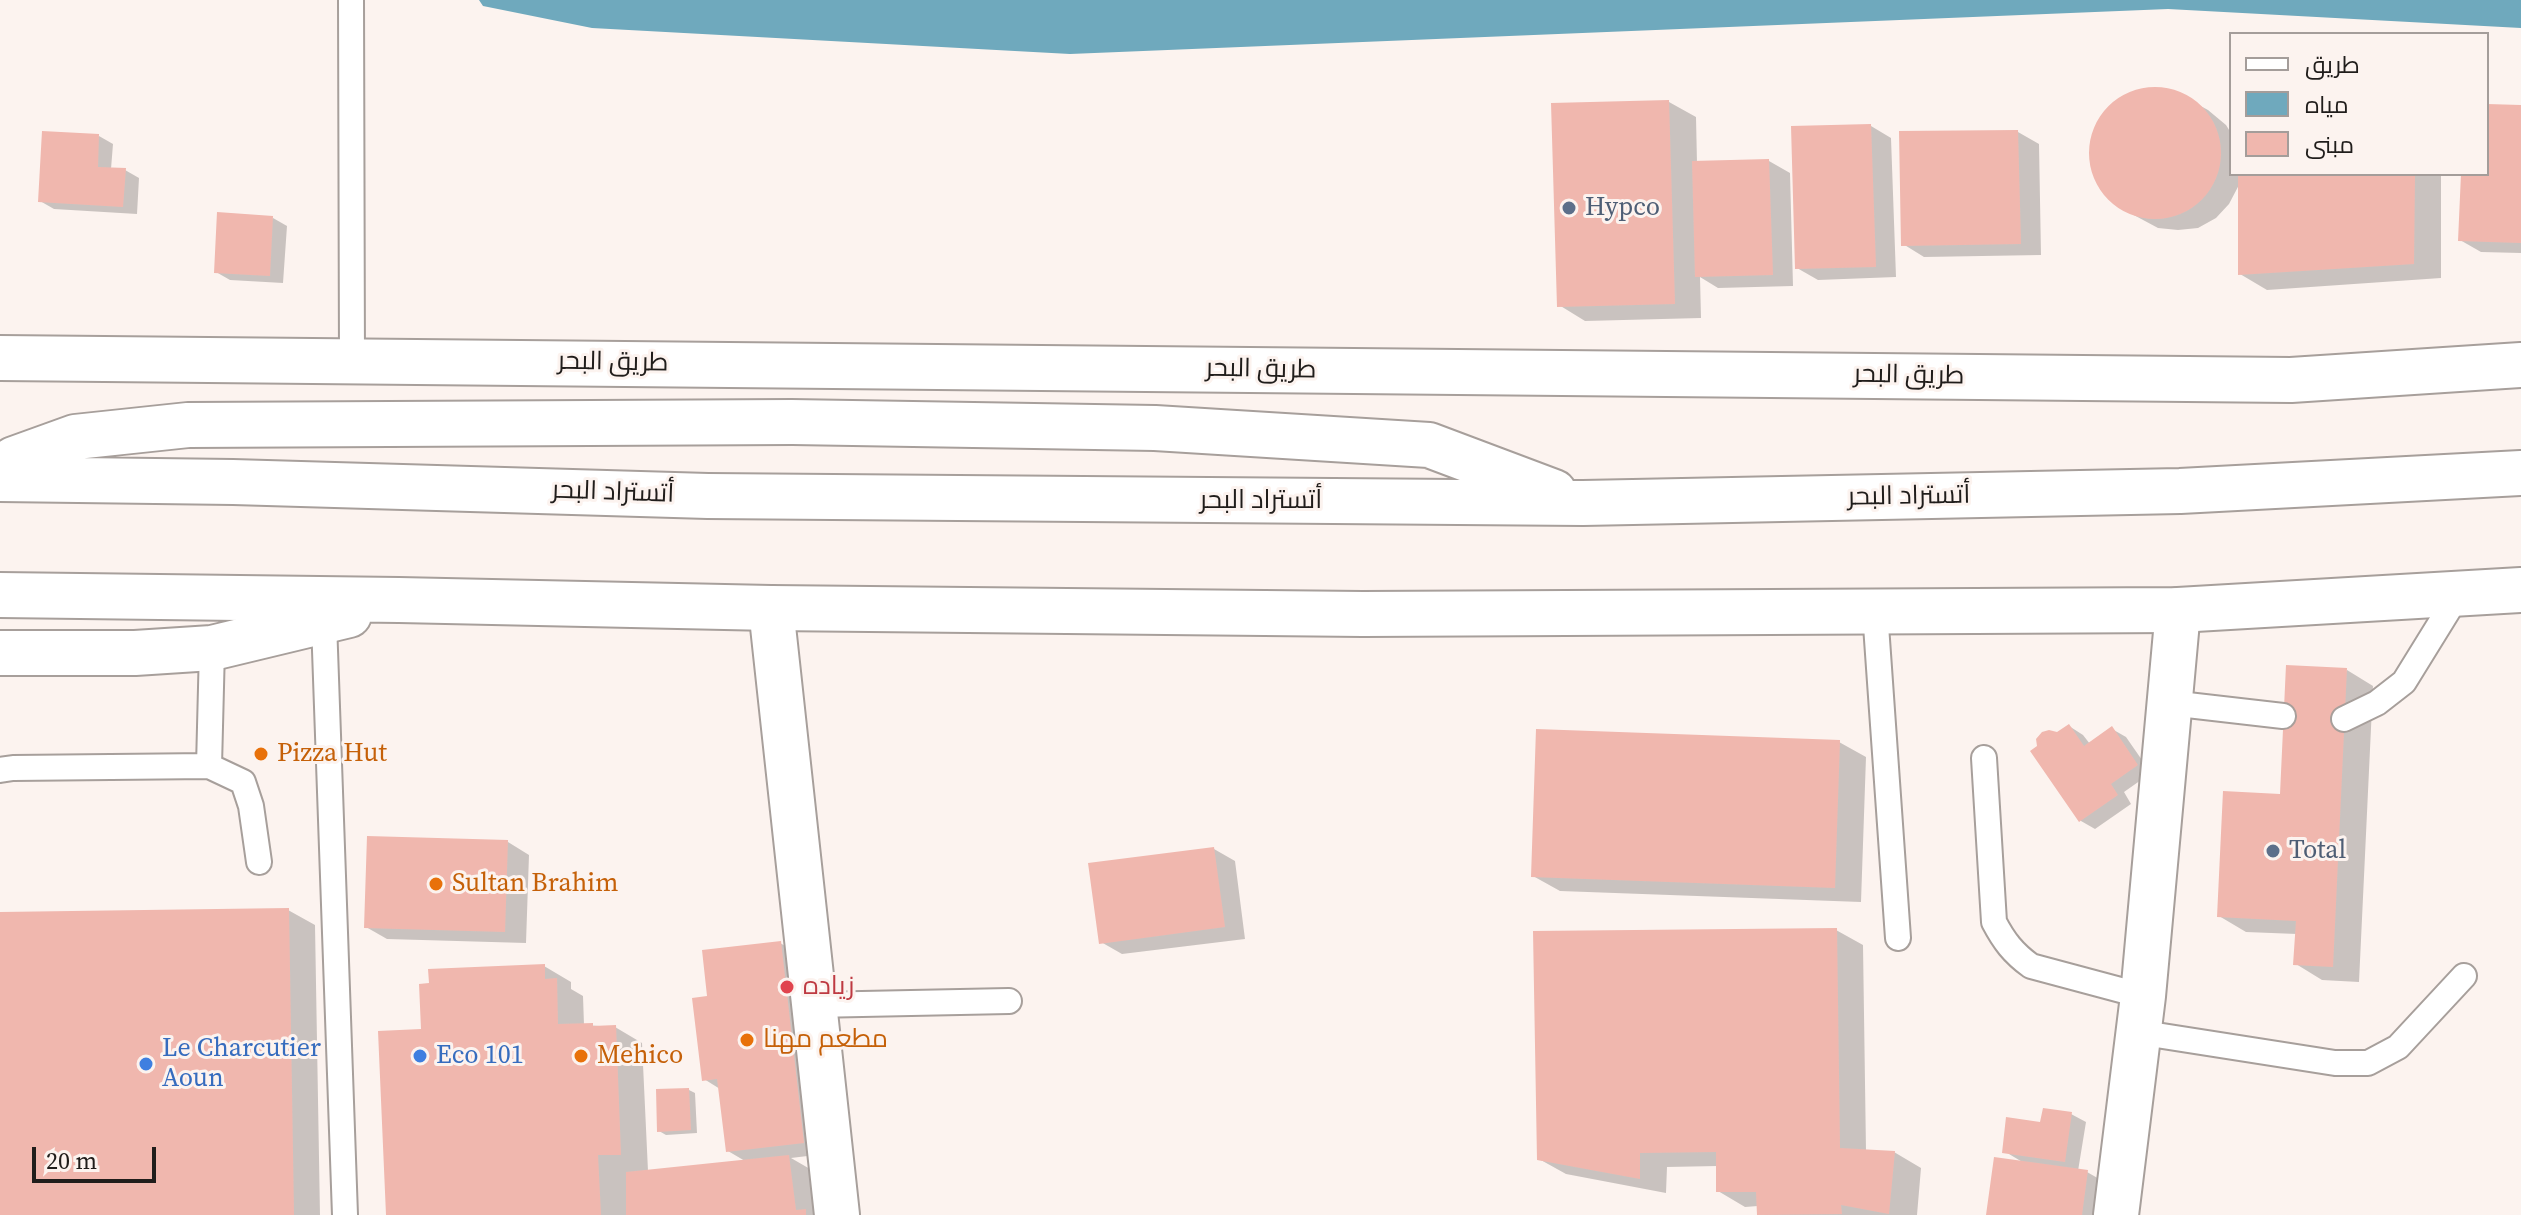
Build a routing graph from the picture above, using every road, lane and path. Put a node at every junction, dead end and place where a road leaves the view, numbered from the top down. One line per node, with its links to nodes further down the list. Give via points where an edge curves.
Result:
1 (351, 0): 3 (lane)
2 (0, 358): 3 (main road, طريق البحر)
3 (352, 361): 4 (main road, طريق البحر, via 2291,380)
4 (2521, 365)
5 (0, 468): 8 (main road, via 75,437 188,425 792,422 1155,428 1429,445)
6 (2521, 473): 8 (main road, أتستراد البحر, via 2180,491)
7 (0, 479): 8 (main road, أتستراد البحر, via 708,496)
8 (1583, 503)
9 (2521, 590): 10 (main road)
10 (2459, 593): 14 (main road); 21 (lane, via 2404,682)
11 (0, 595): 12 (main road)
12 (399, 600): 13 (main road); 16 (main road)
13 (771, 608): 15 (main road, via 1363,614); 29 (main road)
14 (2178, 610): 15 (main road); 19 (main road)
15 (1875, 611): 26 (lane)
16 (324, 622): 17 (main road); 31 (lane)
17 (212, 648): 18 (main road); 23 (lane)
18 (0, 653)
19 (2170, 703): 20 (lane); 30 (main road)
20 (2283, 716)
21 (2344, 719)
22 (1984, 758): 30 (lane, via 1994,922 2003,940 2031,966)
23 (209, 766): 24 (lane); 25 (lane, via 243,782)
24 (0, 770)
25 (259, 862)
26 (1898, 938)
27 (2464, 976): 30 (lane, via 2398,1047 2368,1063 2335,1063)
28 (1009, 1001): 29 (lane)
29 (813, 1005): 32 (main road)
30 (2140, 1014): 33 (main road)
31 (345, 1215)
32 (837, 1215)
33 (2116, 1215)

